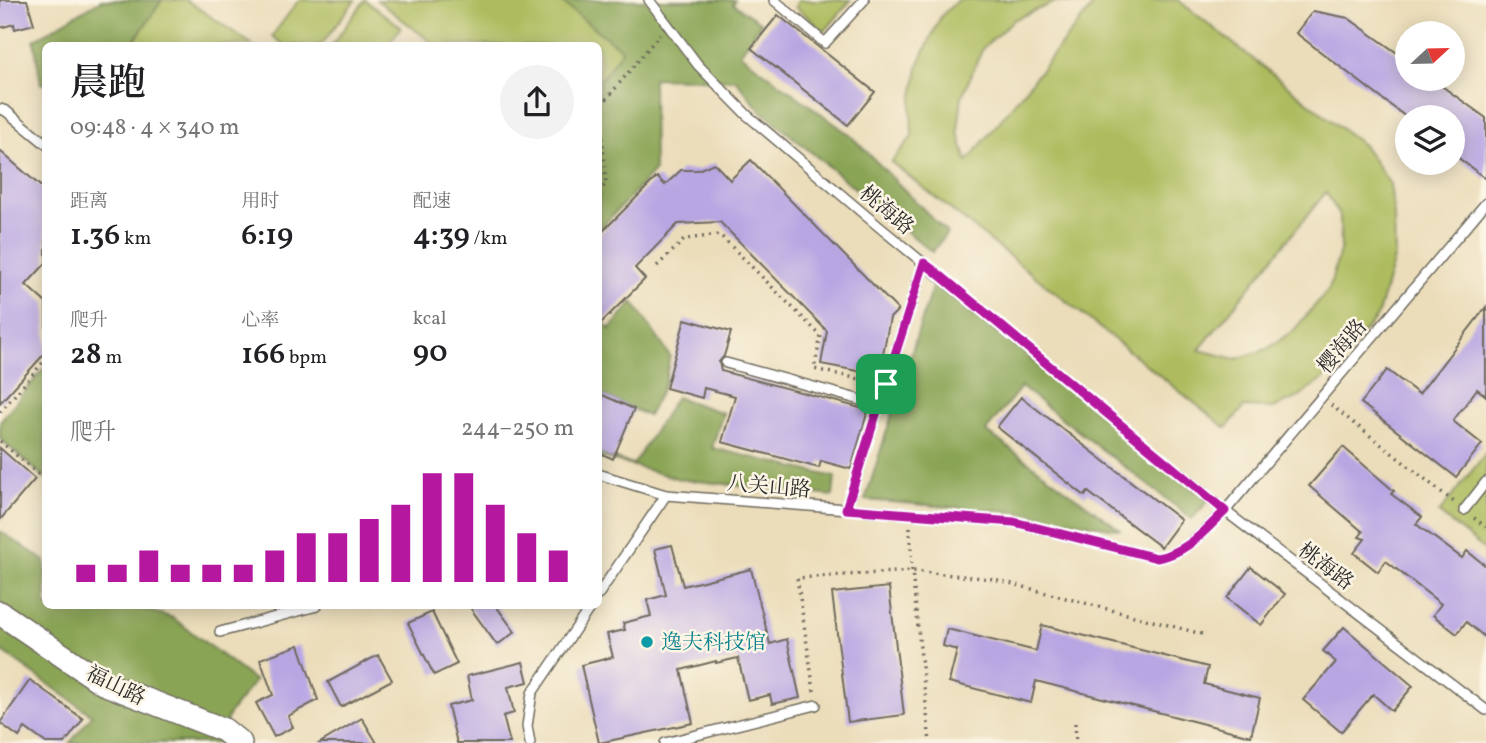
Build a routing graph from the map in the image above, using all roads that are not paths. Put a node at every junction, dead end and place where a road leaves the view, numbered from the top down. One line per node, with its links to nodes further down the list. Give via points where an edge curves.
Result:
1 (649, 0): 7 (lane, 桃海路, via 698,65 747,115)
2 (774, 0): 3 (lane, via 825,43)
3 (864, 0)
4 (0, 109): 5 (lane)
5 (42, 141)
6 (1486, 203): 15 (lane, 樱海路)
7 (924, 263): 9 (lane); 15 (lane, 桃海路)
8 (726, 363): 9 (lane)
9 (879, 405): 13 (lane)
10 (602, 475): 12 (lane, 八关山路)
11 (1486, 482): 14 (lane)
12 (666, 495): 13 (lane, 八关山路); 16 (lane)
13 (846, 509): 15 (lane, 八关山路, via 1014,522 1157,558 1173,556)
14 (1464, 510)
15 (1225, 511): 22 (lane, 桃海路)
16 (602, 589)
17 (306, 609): 20 (lane)
18 (589, 609): 24 (lane, via 532,693 527,726)
19 (0, 612): 23 (street, 福山路, via 103,683 224,730)
20 (220, 632)
21 (816, 705): 25 (lane)
22 (1486, 710)
23 (240, 743)
24 (530, 743)
25 (665, 743)

